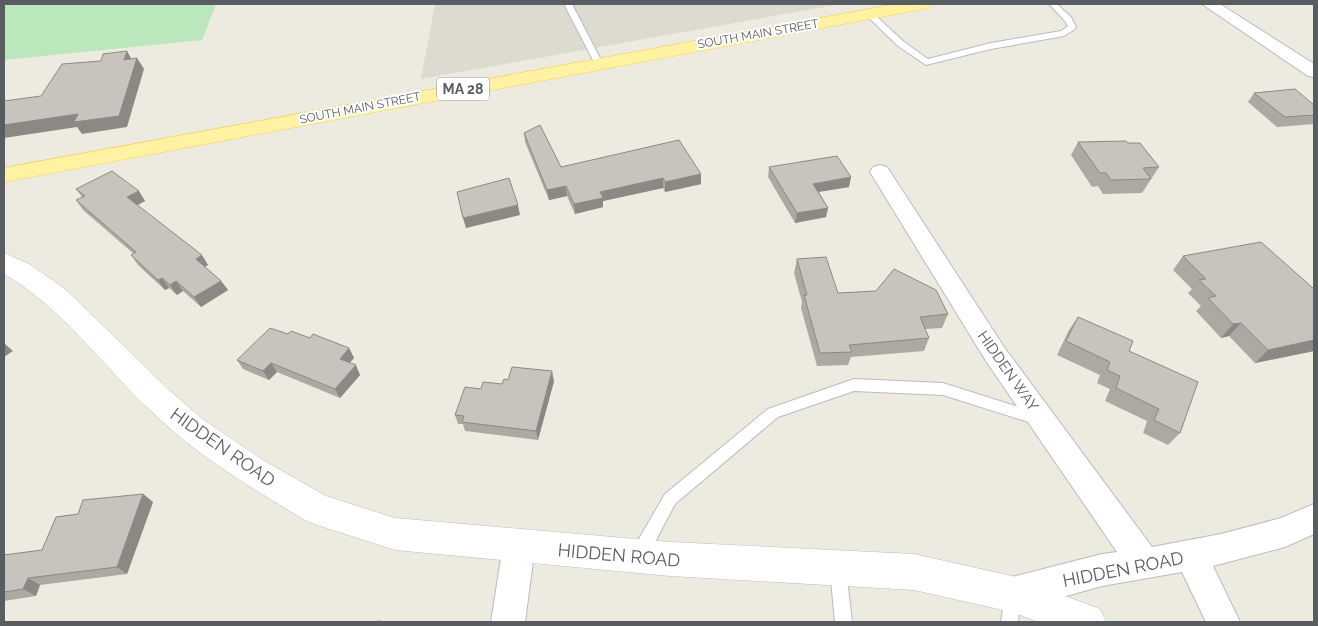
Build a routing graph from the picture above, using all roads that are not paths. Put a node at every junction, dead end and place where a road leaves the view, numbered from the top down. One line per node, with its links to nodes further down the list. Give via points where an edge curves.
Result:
1 (568, 4): 6 (lane)
2 (923, 4): 5 (main road, SOUTH MAIN STREET / MA 28)
3 (1053, 4): 5 (lane, via 1072,27 1064,33 926,62)
4 (1210, 4): 7 (street)
5 (869, 14): 6 (main road, SOUTH MAIN STREET / MA 28)
6 (599, 64): 9 (main road, SOUTH MAIN STREET / MA 28)
7 (1314, 72)
8 (880, 172): 11 (street, HIDDEN WAY, via 995,354)
9 (4, 175)
10 (4, 262): 13 (street, HIDDEN ROAD, via 55,296 190,427 249,469 317,509 395,534)
11 (1043, 420): 15 (lane, via 943,389 854,385 845,388 773,413 670,499); 16 (street, HIDDEN WAY)
12 (1314, 518): 14 (street, HIDDEN ROAD, via 1284,532)
13 (519, 546): 15 (street, HIDDEN ROAD); 19 (street)
14 (1191, 555): 16 (street, HIDDEN ROAD); 22 (street)
15 (638, 557): 17 (street, HIDDEN ROAD)
16 (1145, 564): 18 (street, HIDDEN ROAD, via 1102,570)
17 (837, 567): 18 (street, HIDDEN ROAD, via 914,572); 20 (lane)
18 (1011, 608): 21 (street)
19 (508, 622)
20 (844, 622)
21 (1087, 622)
22 (1223, 622)

